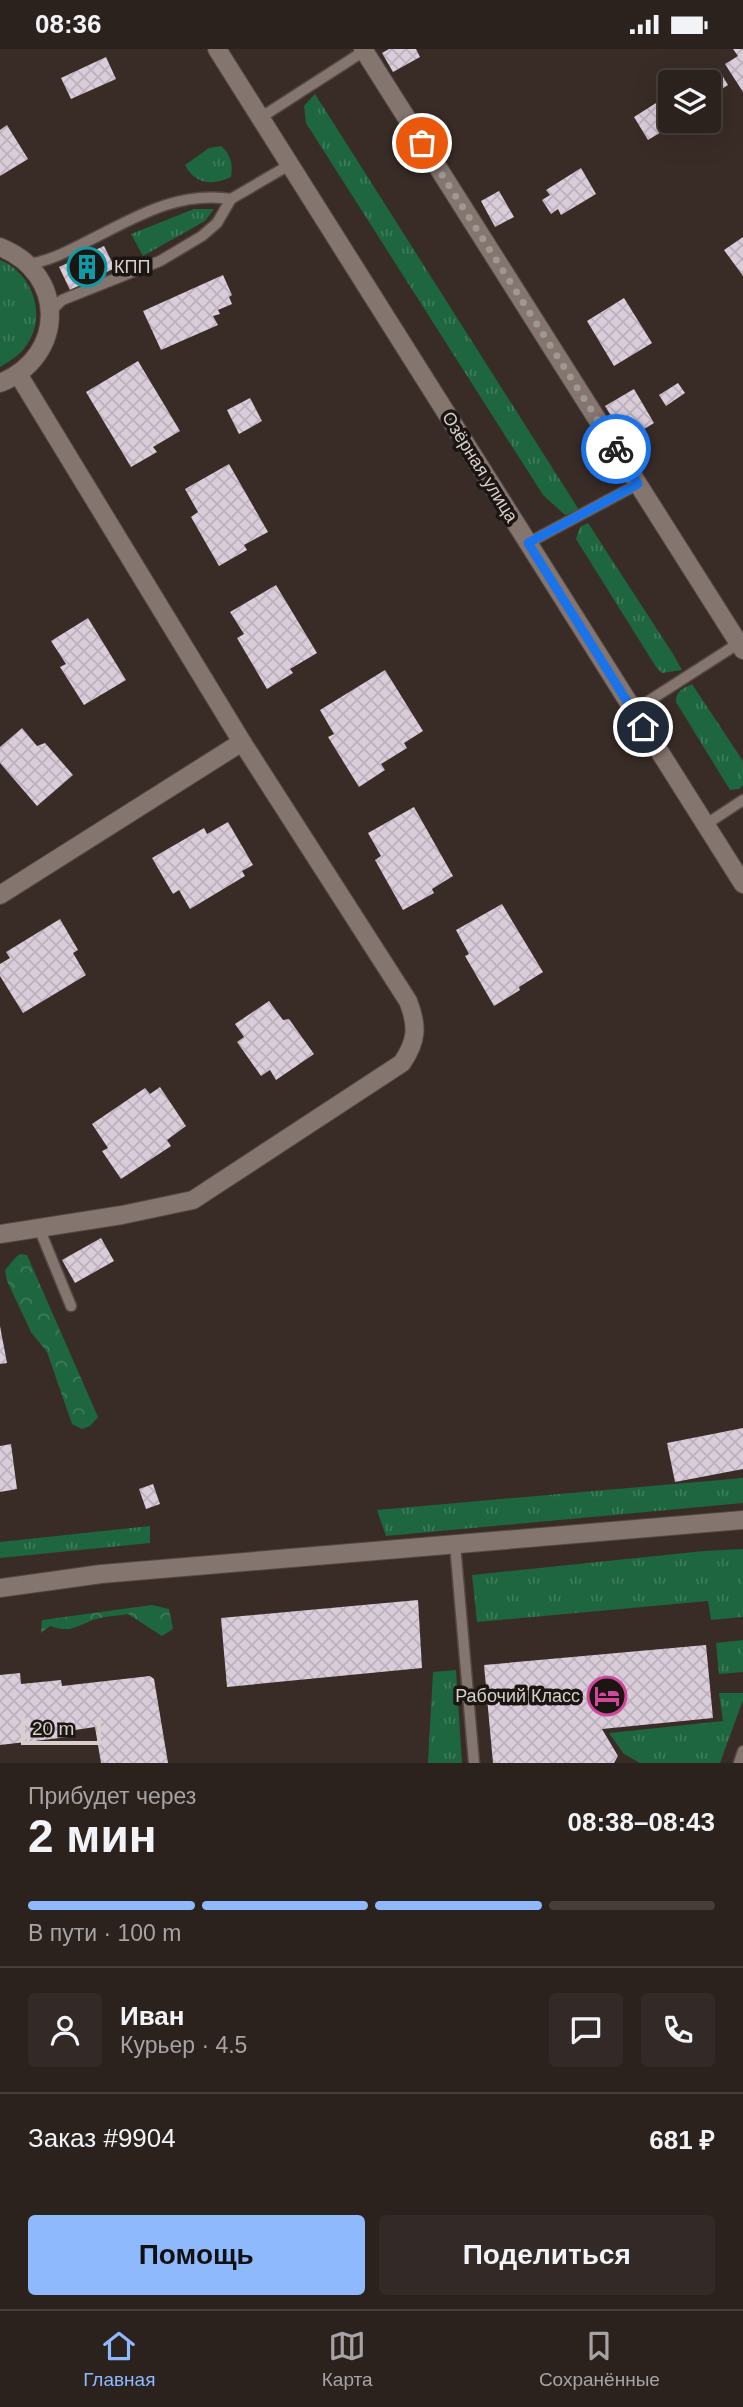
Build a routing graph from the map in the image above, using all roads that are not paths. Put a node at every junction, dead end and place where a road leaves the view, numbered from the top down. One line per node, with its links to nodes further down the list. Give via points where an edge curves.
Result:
1 (217, 49): 3 (street, Озёрная улица)
2 (363, 50): 3 (lane); 11 (street)
3 (260, 118): 4 (street, Озёрная улица)
4 (291, 164): 5 (lane); 12 (street, Озёрная улица)
5 (231, 198): 7 (lane, via 193,197 169,203 50,259); 8 (lane, via 217,223 202,236 160,261 62,300)
6 (0, 247): 7 (street)
7 (29, 264): 8 (street, via 40,278)
8 (50, 312): 9 (street, via 42,347)
9 (18, 374): 10 (street); 15 (street)
10 (0, 383)
11 (638, 484): 12 (lane); 13 (street)
12 (528, 543): 14 (street, Озёрная улица)
13 (741, 646): 14 (lane)
14 (633, 711): 17 (street, Озёрная улица)
15 (242, 743): 19 (street); 20 (street, via 408,1001 415,1032 412,1049 402,1063 193,1201)
16 (743, 800): 17 (lane)
17 (705, 825): 18 (street, Озёрная улица)
18 (743, 884)
19 (0, 895)
20 (39, 1228): 21 (street); 22 (lane)
21 (0, 1234)
22 (71, 1306)
23 (743, 1520): 24 (street)
24 (456, 1544): 25 (street, via 101,1574); 27 (lane)
25 (0, 1588)
26 (743, 1751): 28 (lane)
27 (474, 1763)
28 (739, 1763)

